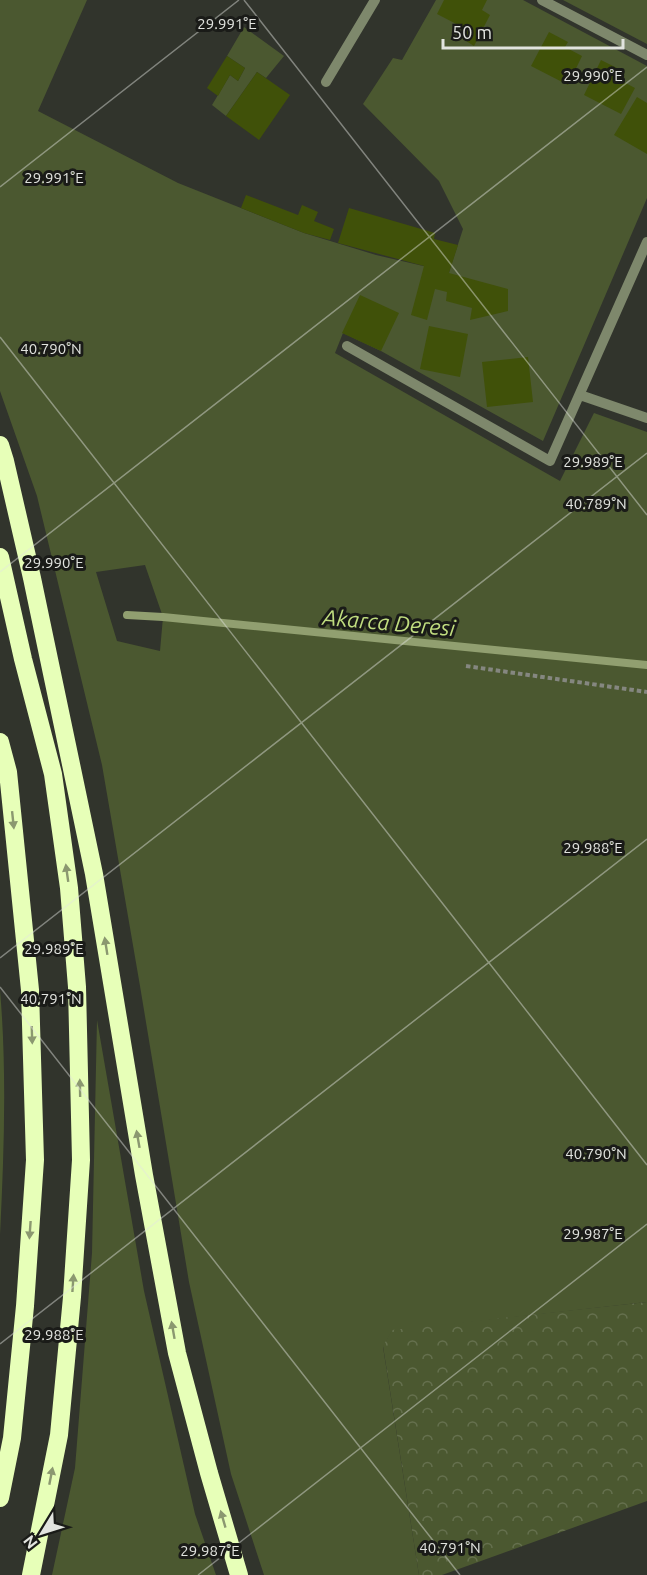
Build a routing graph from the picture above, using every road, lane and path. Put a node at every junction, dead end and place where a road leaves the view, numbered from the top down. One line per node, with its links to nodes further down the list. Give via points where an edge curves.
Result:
1 (375, 0): 4 (lane)
2 (542, 0): 3 (lane)
3 (647, 55)
4 (326, 82)
5 (647, 242): 7 (lane)
6 (347, 346): 7 (lane, via 550,461)
7 (580, 395): 8 (lane)
8 (647, 418)
9 (0, 445): 16 (highway, one-way to 9, via 177,1353 94,874)
10 (0, 557): 15 (highway, one-way to 10, via 59,1435 72,1297 81,1160 77,987 69,888 53,774)
11 (466, 666): 12 (path)
12 (647, 692)
13 (0, 742): 14 (highway, one-way to 14, via 8,772 30,990 35,1160 12,1438)
14 (0, 1498)
15 (31, 1575)
16 (239, 1575)

